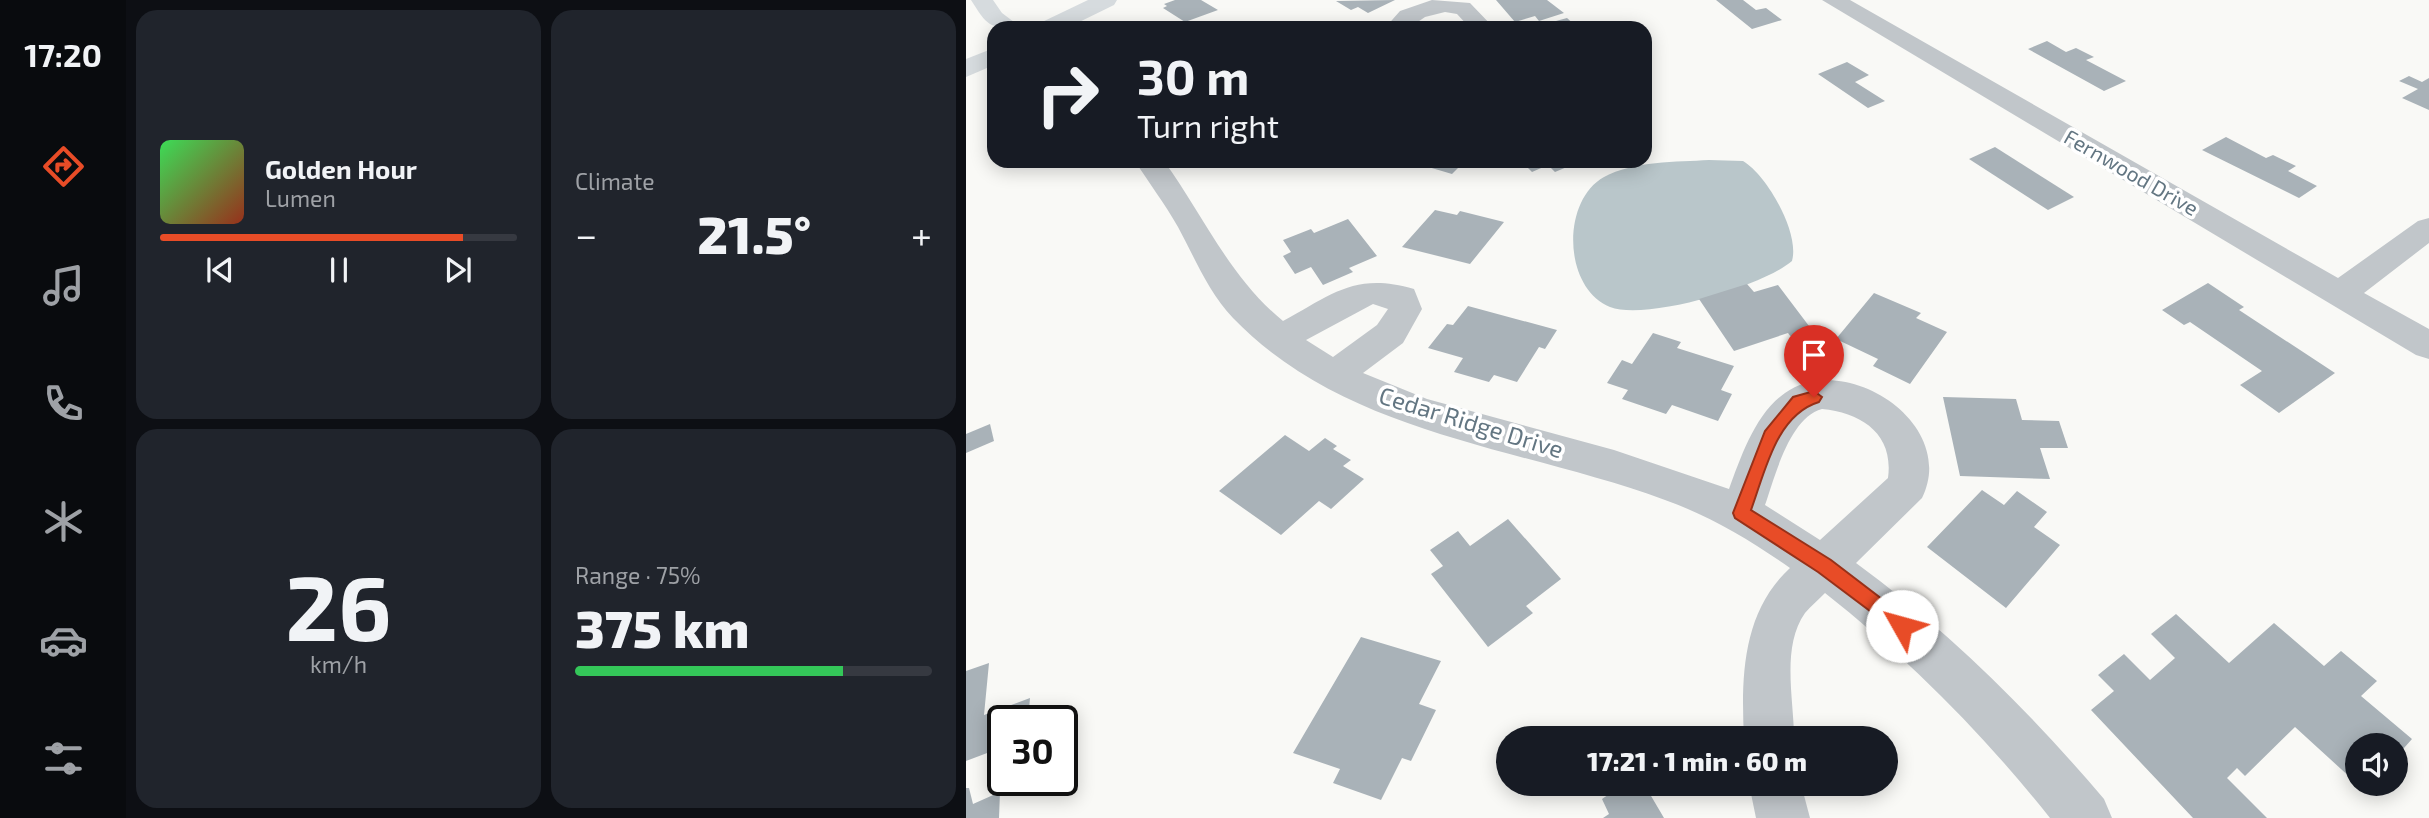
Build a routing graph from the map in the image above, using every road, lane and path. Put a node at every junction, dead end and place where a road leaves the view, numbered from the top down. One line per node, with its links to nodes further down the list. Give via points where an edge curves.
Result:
1 (982, 0): 4 (main road)
2 (1106, 0): 5 (main road)
3 (1833, 0): 14 (street, Fernwood Drive)
4 (999, 21)
5 (1062, 21)
6 (1400, 21): 7 (street, via 1427,8 1448,5 1464,8)
7 (1476, 21)
8 (987, 58): 9 (main road)
9 (966, 69)
10 (1154, 168): 12 (street, Cedar Ridge Drive)
11 (1178, 168): 12 (street, Cedar Ridge Drive)
12 (1186, 215): 15 (street, Cedar Ridge Drive, via 1209,259 1243,307)
13 (2429, 228): 14 (street)
14 (2339, 294): 16 (street, Fernwood Drive)
15 (1278, 340): 17 (street, Cedar Ridge Drive); 17 (street, via 1355,296 1373,292 1402,296 1405,309 1390,334)
16 (2429, 346)
17 (1333, 376): 18 (street, Cedar Ridge Drive, via 1436,418 1618,466)
18 (1741, 513): 19 (street); 19 (street, via 1770,435 1799,401 1828,393 1864,403 1900,432 1912,461 1907,485)
19 (1825, 566): 20 (street, via 1788,599 1774,631 1767,665); 23 (street, via 1902,626 1984,701)
20 (1769, 726)
21 (1778, 796): 22 (street)
22 (1783, 818)
23 (2085, 818)

